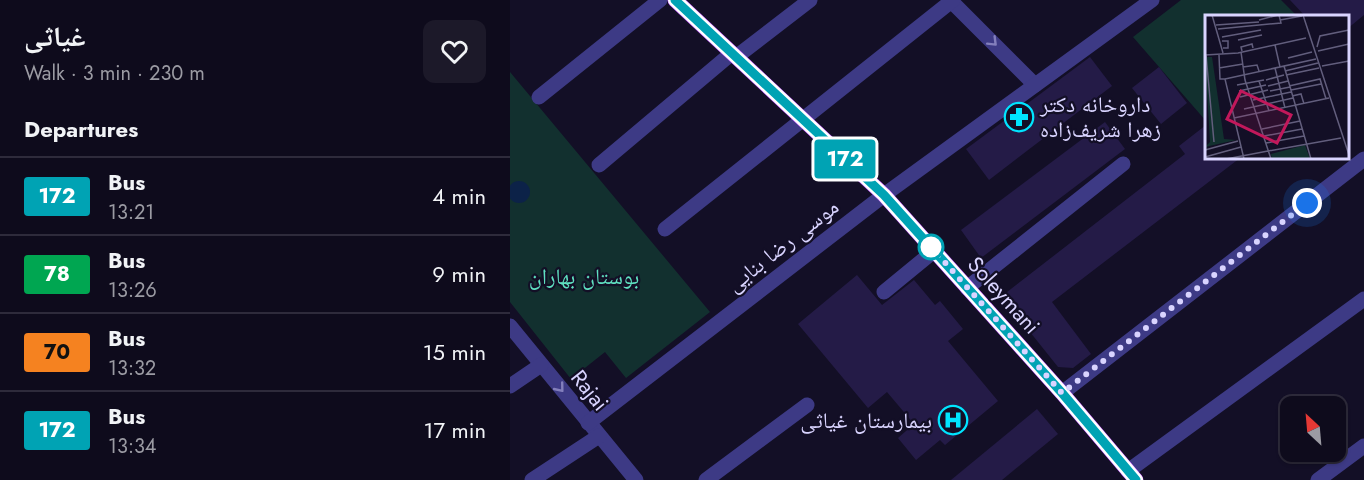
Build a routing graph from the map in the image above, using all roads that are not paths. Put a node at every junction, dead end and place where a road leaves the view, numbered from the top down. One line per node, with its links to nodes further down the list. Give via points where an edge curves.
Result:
1 (660, 0): 8 (street)
2 (675, 0): 6 (main road, Soleymani)
3 (810, 0): 6 (street)
4 (952, 0): 7 (street, one-way to 7); 9 (street)
5 (1152, 0): 7 (street, موسی رضا بنایی)
6 (734, 55): 9 (main road, Soleymani); 12 (street)
7 (1035, 85): 13 (street, موسی رضا بنایی)
8 (539, 97)
9 (802, 119): 13 (main road, Soleymani); 14 (street)
10 (1364, 159): 22 (street)
11 (1123, 164): 16 (street)
12 (599, 165)
13 (884, 195): 15 (main road, Soleymani); 24 (street, موسی رضا بنایی)
14 (665, 229)
15 (934, 251): 16 (main road, Soleymani); 17 (street)
16 (967, 288): 22 (main road, Soleymani)
17 (884, 292)
18 (1364, 299): 27 (street)
19 (510, 326): 20 (street, Rajai)
20 (541, 365): 21 (street); 24 (street, Rajai, one-way to 24)
21 (510, 386)
22 (1062, 393): 27 (main road, Soleymani)
23 (807, 405): 30 (street)
24 (588, 423): 25 (street, Rajai)
25 (598, 436): 28 (street); 29 (street, Rajai)
26 (1364, 446): 31 (street)
27 (1132, 476)
28 (532, 480)
29 (636, 480)
30 (706, 480)
31 (1318, 480)

